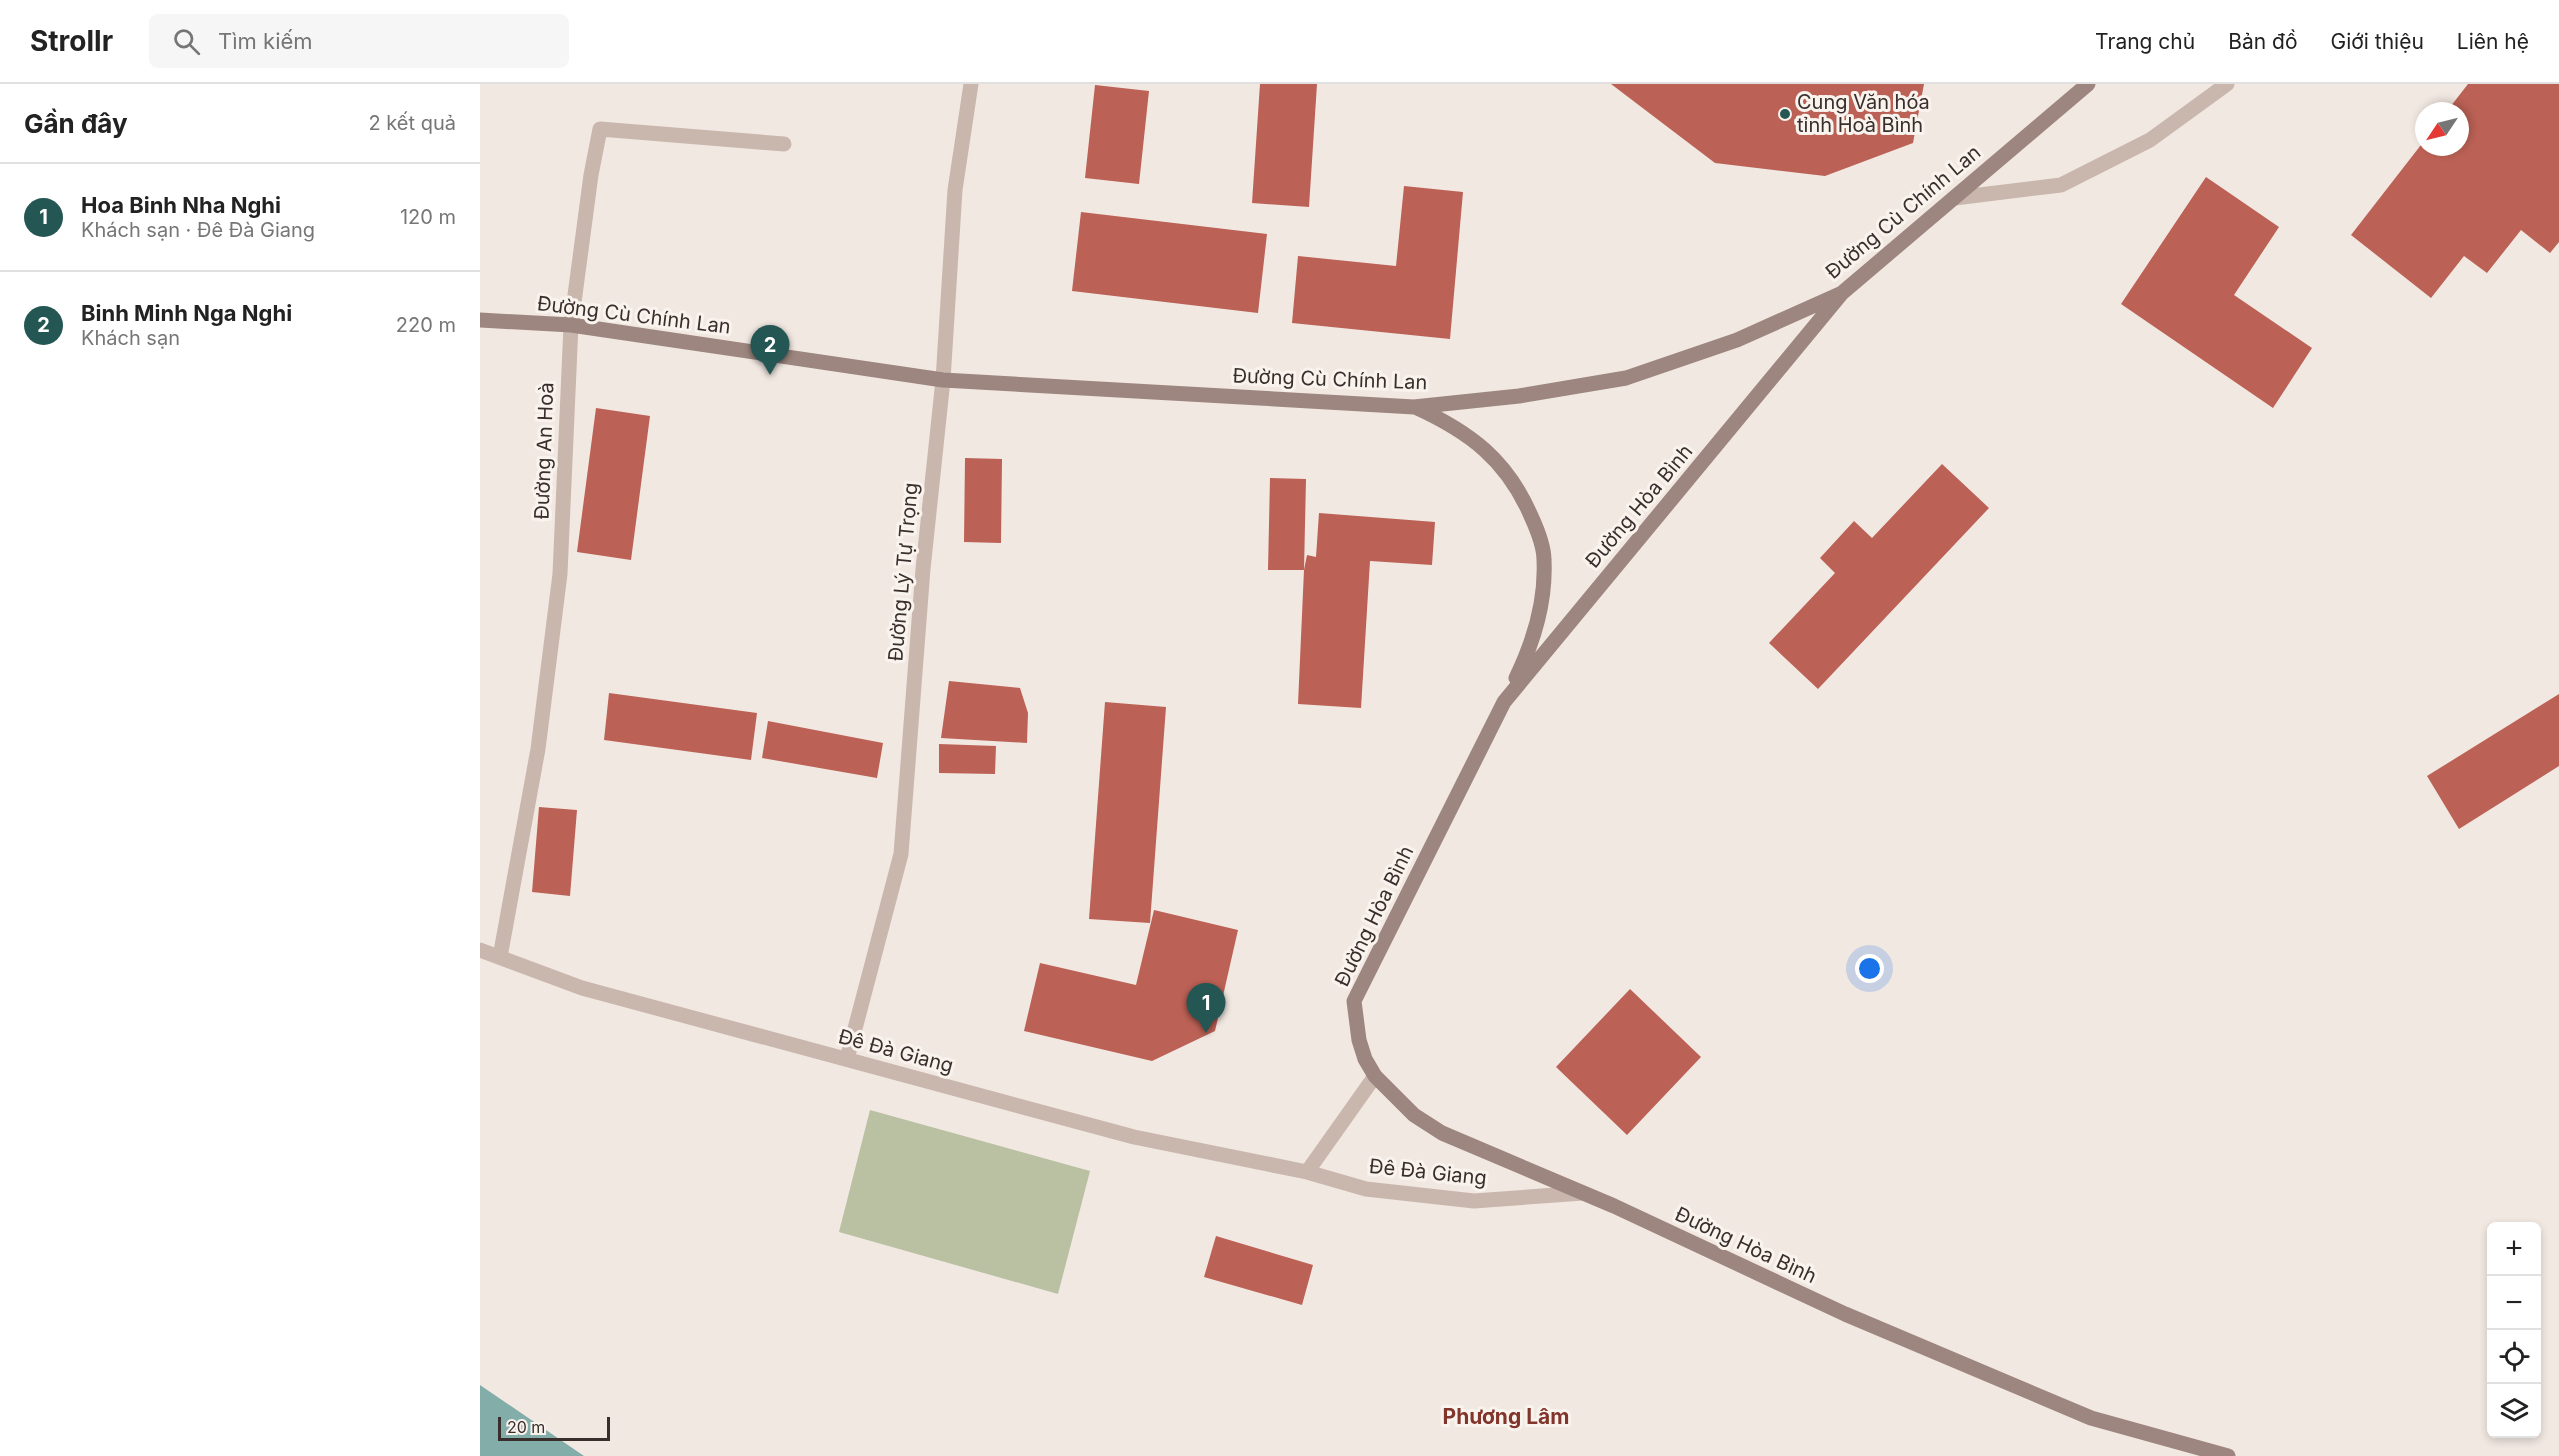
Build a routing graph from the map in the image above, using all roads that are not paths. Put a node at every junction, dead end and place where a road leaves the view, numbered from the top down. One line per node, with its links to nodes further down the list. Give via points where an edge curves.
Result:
1 (971, 84): 9 (street, Đường Lý Tự Trọng, via 956,190)
2 (2088, 84): 5 (main road, Đường Cù Chính Lan)
3 (2227, 84): 5 (street, via 2150,140 2061,185)
4 (783, 144): 8 (street, Đường An Hoà, via 600,129)
5 (1955, 198): 6 (main road, Đường Cù Chính Lan)
6 (1842, 293): 10 (main road, Đường Cù Chính Lan, via 1737,340 1626,378 1519,396); 11 (main road, Đường Hòa Bình)
7 (480, 320): 8 (main road, Đường Cù Chính Lan)
8 (571, 325): 9 (main road, Đường Cù Chính Lan); 13 (street, Đường An Hoà, via 560,574 538,748)
9 (943, 380): 10 (main road, Đường Cù Chính Lan); 14 (street, Đường Lý Tự Trọng, via 923,569 902,854)
10 (1414, 407): 11 (main road, via 1451,424 1486,449 1523,498 1536,528 1545,558 1539,617)
11 (1504, 702): 15 (main road, Đường Hòa Bình, via 1354,1001 1359,1040)
12 (480, 950): 13 (street, Đê Đà Giang)
13 (500, 957): 14 (street, Đê Đà Giang, via 582,988)
14 (847, 1059): 16 (street, Đê Đà Giang, via 1134,1137)
15 (1375, 1076): 16 (street); 17 (main road, Đường Hòa Bình, via 1401,1104 1442,1133)
16 (1307, 1172): 17 (street, Đê Đà Giang, via 1366,1189 1474,1201)
17 (1583, 1194): 18 (main road, Đường Hòa Bình, via 1845,1314 2091,1418)
18 (2228, 1456)

